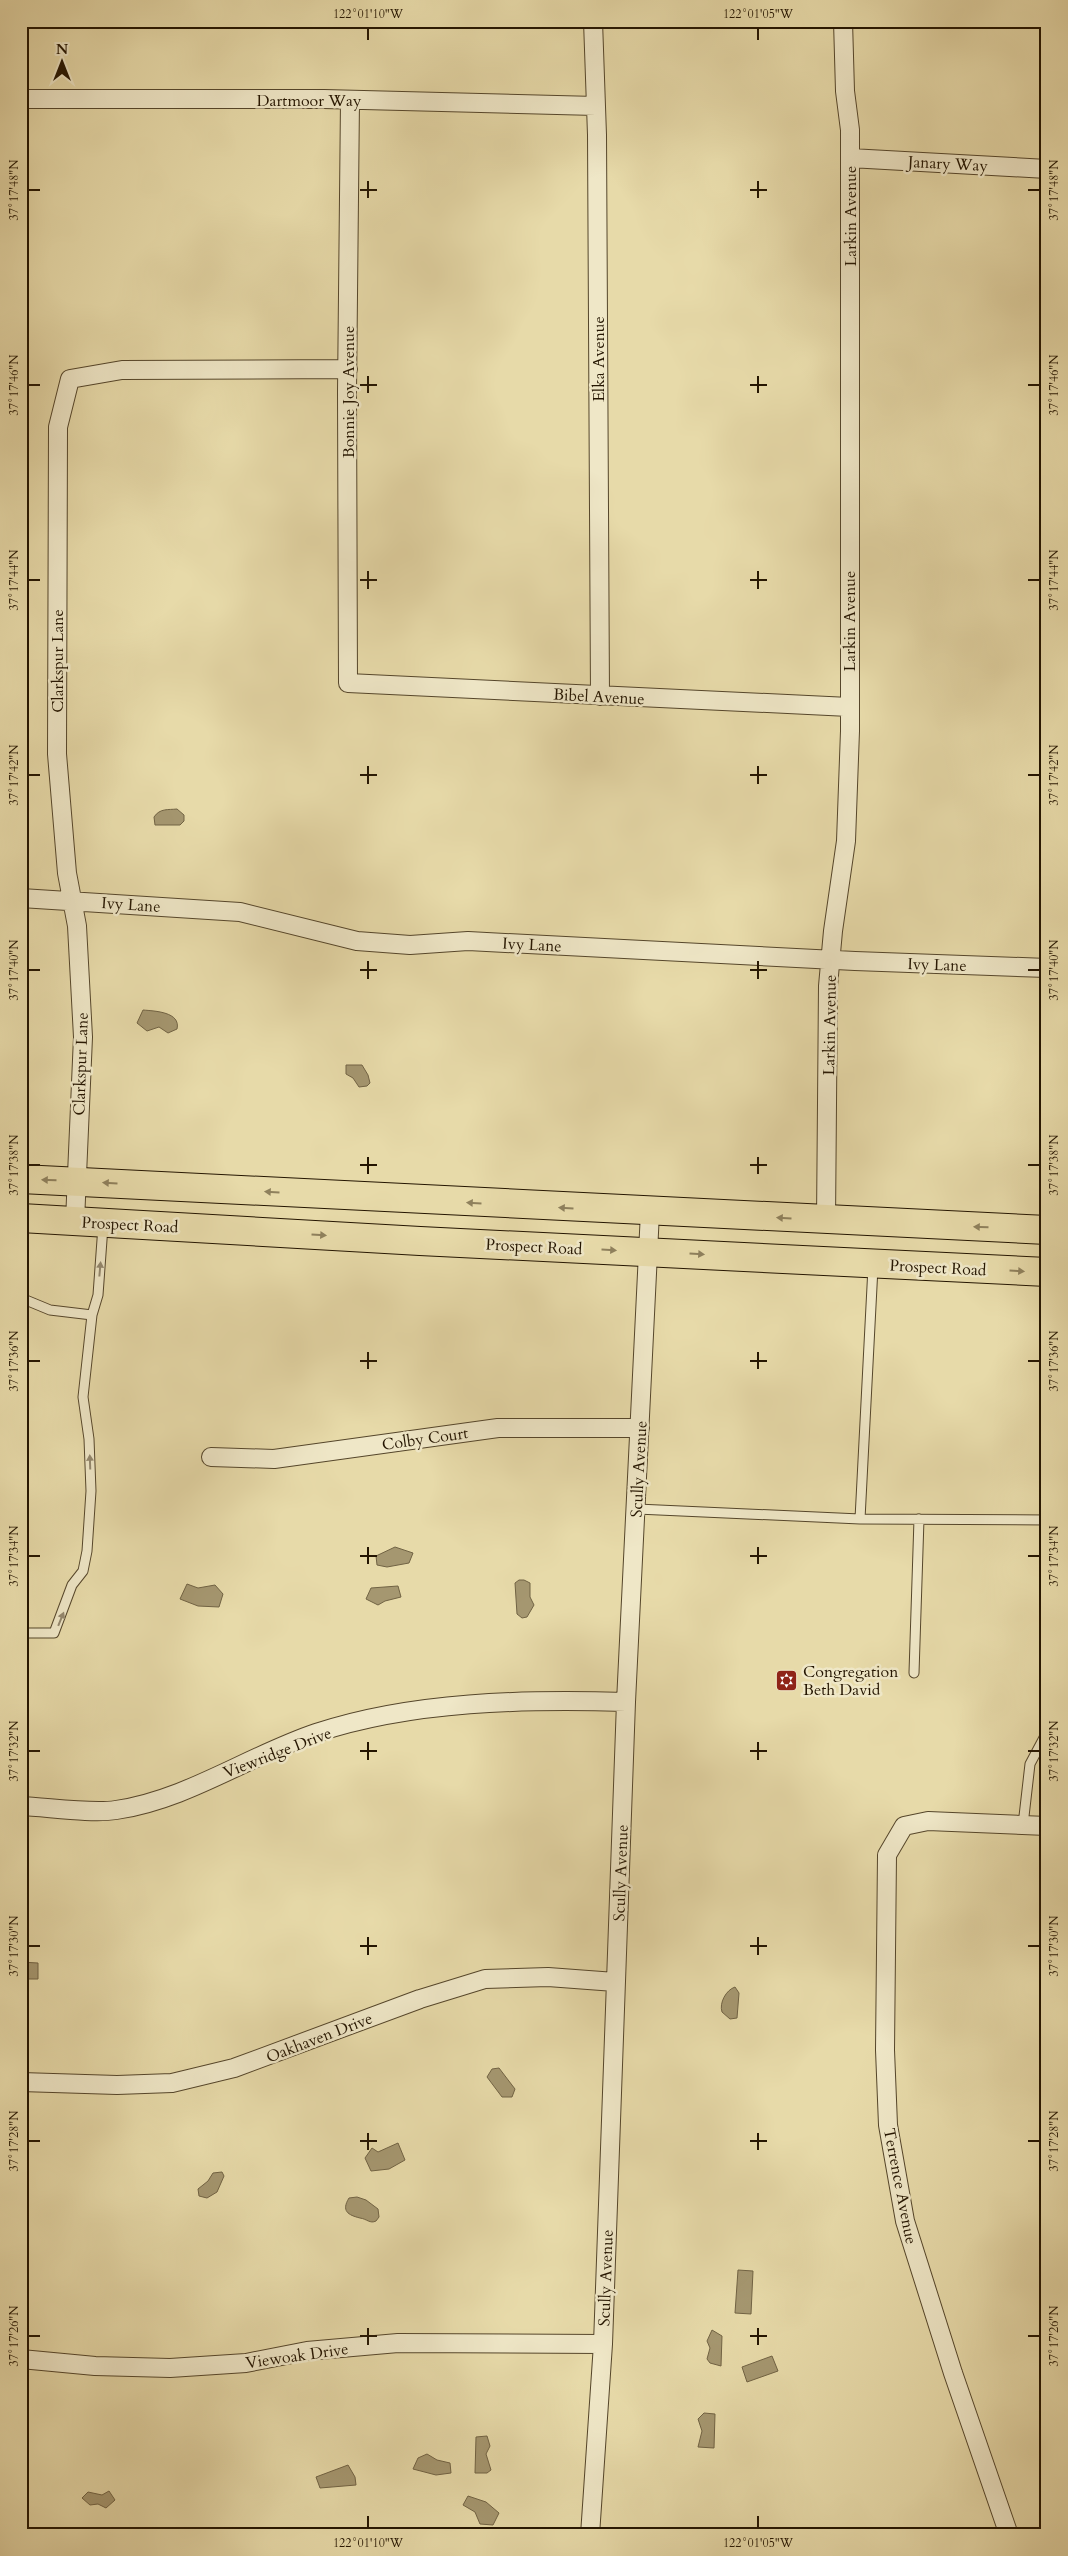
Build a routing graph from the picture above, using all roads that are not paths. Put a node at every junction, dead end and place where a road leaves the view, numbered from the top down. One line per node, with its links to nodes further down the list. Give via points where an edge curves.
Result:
1 (593, 21): 5 (street, Elka Avenue)
2 (843, 21): 6 (street, Larkin Avenue)
3 (21, 99): 4 (street, Dartmoor Way)
4 (350, 100): 5 (street, Dartmoor Way); 8 (street, Bonnie Joy Avenue)
5 (596, 106): 10 (street, Elka Avenue)
6 (850, 158): 7 (street, Janary Way); 11 (street, Larkin Avenue)
7 (1047, 169)
8 (348, 369): 9 (street, Bonnie Joy Avenue); 13 (street, Clarkspur Lane, via 122,370 70,379 58,427 57,754 67,873)
9 (348, 683): 10 (street, Bibel Avenue)
10 (600, 696): 11 (street, Bibel Avenue)
11 (849, 707): 14 (street, Larkin Avenue, via 846,842)
12 (21, 898): 13 (street, Ivy Lane)
13 (73, 900): 14 (street, Ivy Lane, via 240,912 357,941 410,945 468,941); 17 (street, Clarkspur Lane, via 83,1037)
14 (830, 959): 15 (street, Ivy Lane); 20 (street, Larkin Avenue)
15 (1047, 968)
16 (21, 1179): 17 (main road, one-way to 16)
17 (76, 1181): 18 (main road, one-way to 17); 21 (street, Clarkspur Lane)
18 (650, 1212): 20 (main road, one-way to 18); 24 (street, Scully Avenue)
19 (21, 1218): 21 (main road, Prospect Road)
20 (826, 1220): 23 (main road, one-way to 20)
21 (75, 1221): 22 (main road, Prospect Road)
22 (104, 1222): 24 (main road, Prospect Road, one-way to 24); 28 (lane, one-way to 22, via 98,1295)
23 (1047, 1230)
24 (649, 1251): 25 (main road, Prospect Road, one-way to 25); 29 (street, Scully Avenue)
25 (873, 1264): 26 (main road, Prospect Road, one-way to 26); 32 (lane)
26 (1047, 1272)
27 (21, 1298): 28 (lane, via 50,1310)
28 (92, 1315): 35 (lane, one-way to 28, via 54,1633 72,1585 83,1572 91,1491 83,1397)
29 (640, 1428): 30 (street, Colby Court, via 498,1428 274,1459); 31 (street, Scully Avenue)
30 (211, 1457)
31 (637, 1509): 32 (lane); 37 (street, Scully Avenue)
32 (860, 1519): 33 (lane)
33 (919, 1519): 34 (lane); 36 (lane)
34 (1047, 1520)
35 (21, 1632)
36 (914, 1673)
37 (626, 1702): 39 (street, Viewridge Drive, via 557,1700 455,1705 419,1711 316,1733 164,1800 139,1806 113,1811); 42 (street, Scully Avenue)
38 (1047, 1732): 40 (lane, via 1030,1764)
39 (21, 1806)
40 (1023, 1826): 41 (street); 47 (street, Terrence Avenue, via 928,1821 904,1826 887,1855 885,2050 888,2125 905,2221)
41 (1047, 1826)
42 (615, 1982): 43 (street, Oakhaven Drive, via 548,1977 485,1979 420,1999 234,2068 172,2083); 44 (street, Scully Avenue)
43 (21, 2082)
44 (603, 2344): 45 (street, Viewoak Drive, via 398,2343 307,2351 246,2363 170,2368 95,2366); 46 (street, Scully Avenue)
45 (21, 2359)
46 (590, 2535)
47 (1009, 2535)

